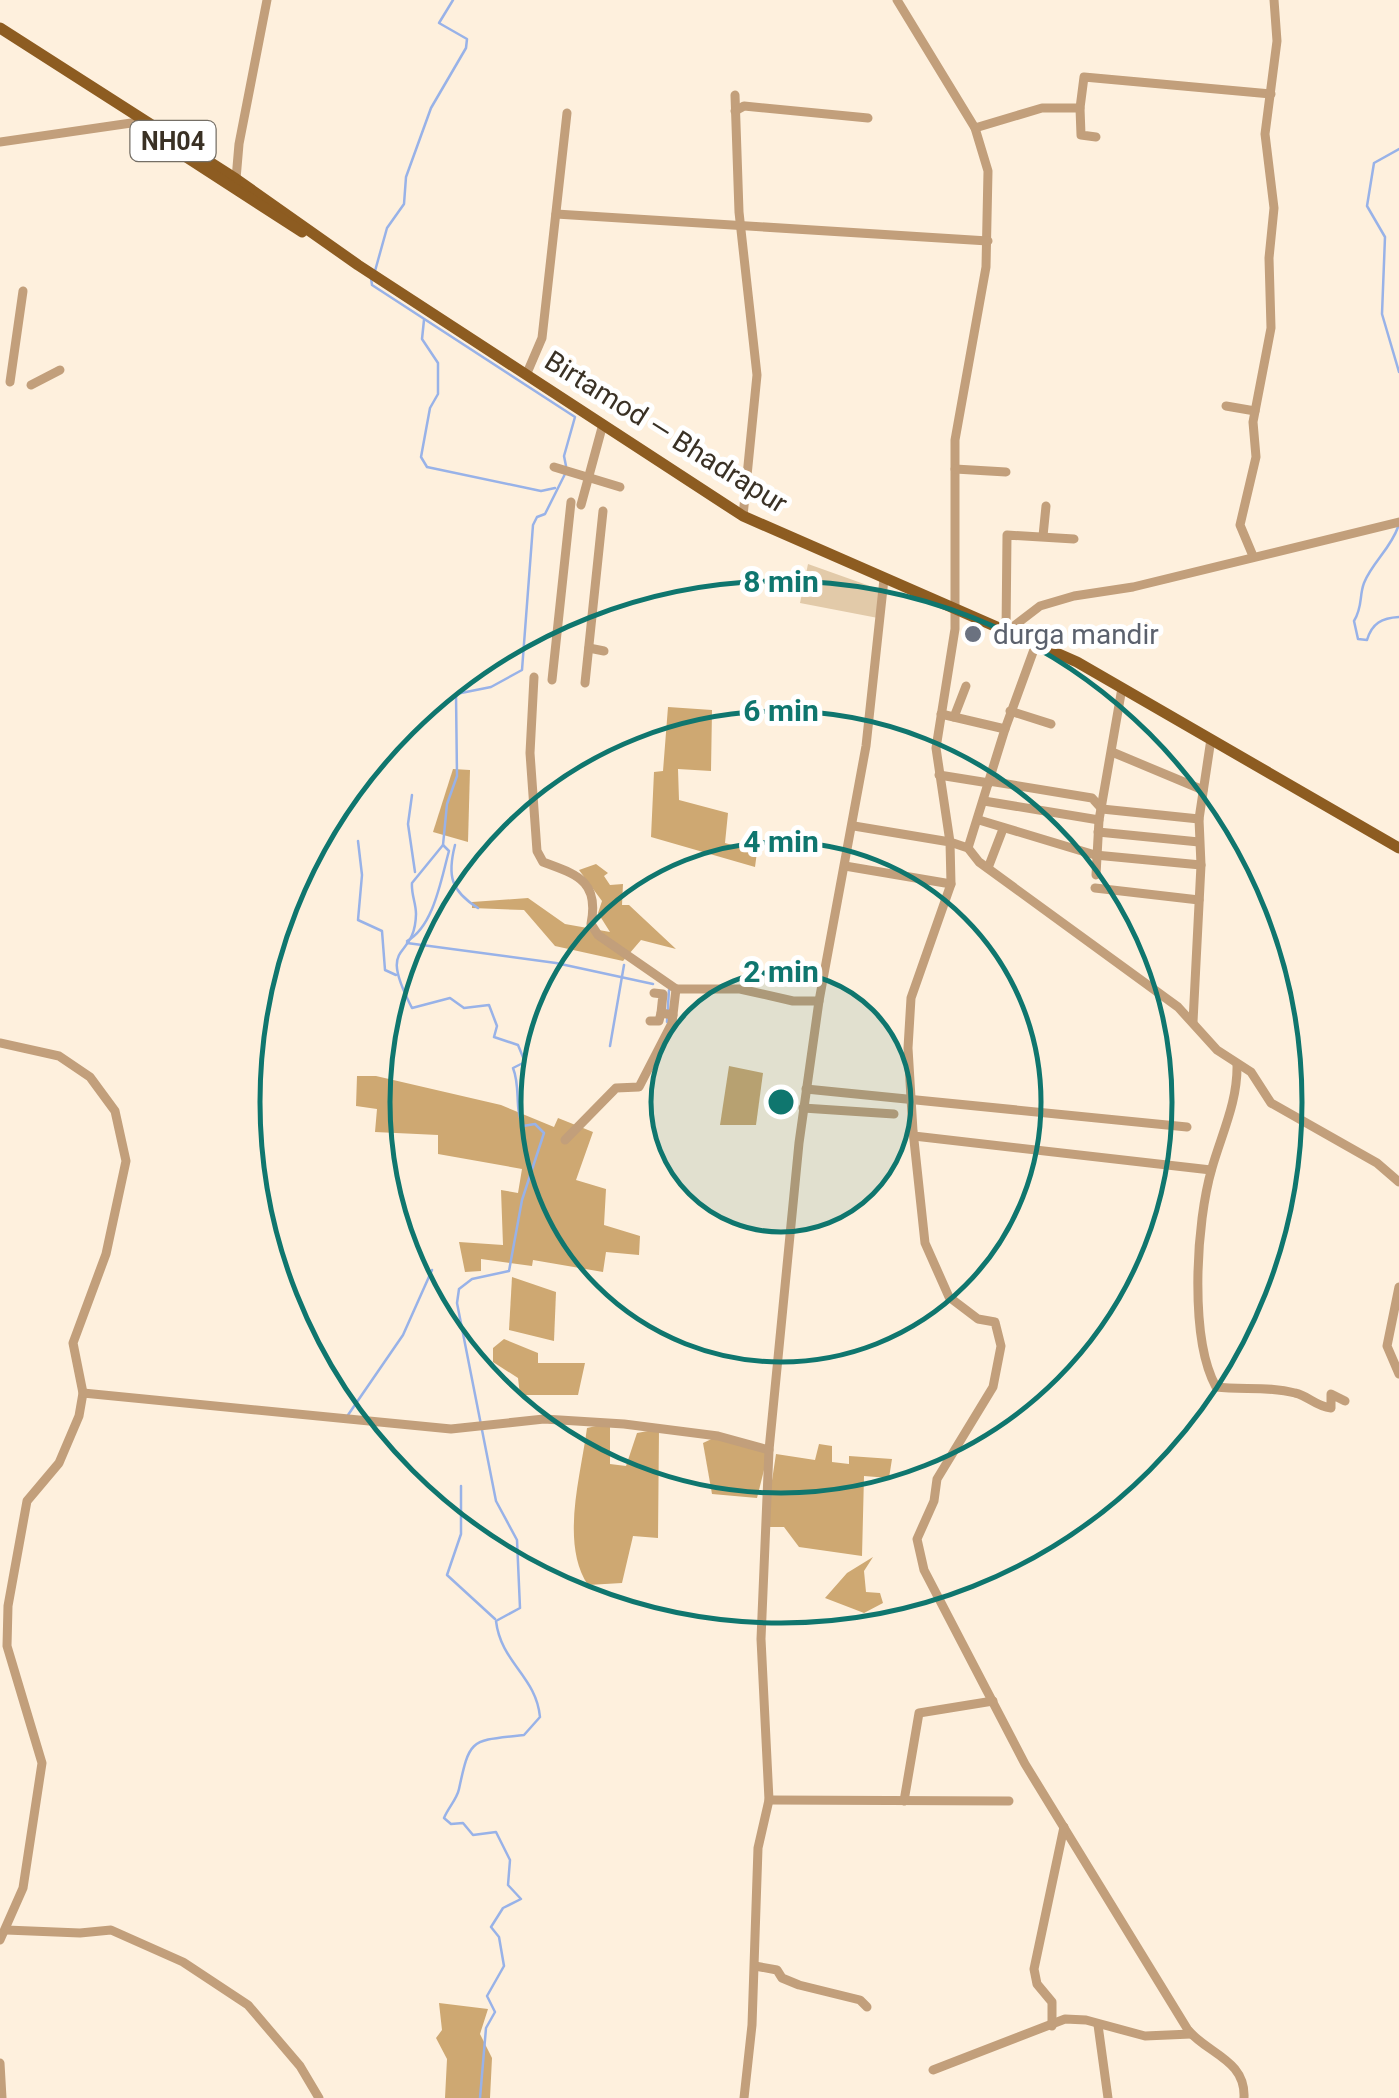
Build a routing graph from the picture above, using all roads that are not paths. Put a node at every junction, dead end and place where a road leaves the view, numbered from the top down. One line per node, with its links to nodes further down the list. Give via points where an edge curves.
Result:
1 (267, 0): 15 (street)
2 (897, 0): 12 (street)
3 (1274, 0): 5 (street)
4 (0, 31): 11 (main road, Birtamod — Bhadrapur / NH04)
5 (1271, 94): 7 (street, via 1084,77); 26 (street, via 1265,134 1274,208 1271,328)
6 (735, 95): 8 (street)
7 (1080, 108): 12 (street, via 1042,108); 13 (street, via 1081,135)
8 (734, 111): 10 (street, via 744,106); 17 (street)
9 (567, 114): 16 (street)
10 (868, 118)
11 (142, 123): 14 (street); 15 (main road, Birtamod — Bhadrapur / NH04); 19 (main road, Birtamod — Bhadrapur / NH04)
12 (975, 128): 18 (street, via 988,171)
13 (1096, 137)
14 (0, 142)
15 (236, 179): 19 (main road, Birtamod — Bhadrapur / NH04)
16 (556, 214): 17 (street); 22 (street, via 542,338)
17 (741, 225): 18 (street); 35 (street, via 757,375)
18 (988, 241): 29 (street)
19 (345, 256): 22 (main road, Birtamod — Bhadrapur / NH04)
20 (23, 291): 23 (street)
21 (60, 370): 24 (street)
22 (527, 374): 27 (main road, Birtamod — Bhadrapur / NH04)
23 (10, 382)
24 (31, 385)
25 (1226, 406): 26 (street)
26 (1255, 411): 39 (street, via 1256,457 1240,525)
27 (603, 424): 31 (street); 35 (main road, Birtamod — Bhadrapur / NH04)
28 (554, 467): 31 (street)
29 (955, 469): 30 (street); 41 (street)
30 (1006, 472)
31 (588, 477): 32 (street); 47 (street, via 576,504)
32 (620, 486)
33 (1046, 506): 37 (street)
34 (603, 511): 44 (street)
35 (743, 516): 40 (main road, Birtamod — Bhadrapur / NH04)
36 (1399, 522): 39 (street)
37 (1043, 536): 38 (street); 42 (street, via 1006,536)
38 (1074, 538)
39 (1253, 556): 42 (street, via 1040,606)
40 (884, 579): 41 (main road, Birtamod — Bhadrapur / NH04); 65 (street)
41 (956, 610): 42 (main road, Birtamod — Bhadrapur / NH04); 52 (street)
42 (1006, 632): 43 (main road, Birtamod — Bhadrapur / NH04)
43 (1036, 644): 50 (main road, Birtamod — Bhadrapur / NH04); 51 (street)
44 (589, 648): 45 (street); 48 (street)
45 (604, 650)
46 (534, 678): 80 (street, via 530,752 537,851 543,862 580,876 598,934)
47 (552, 680)
48 (585, 684)
49 (966, 686): 53 (street)
50 (1122, 688): 56 (main road, Birtamod — Bhadrapur / NH04); 57 (street)
51 (1010, 712): 54 (street); 55 (street)
52 (941, 714): 53 (street); 58 (street)
53 (954, 717): 55 (street)
54 (1051, 724)
55 (1005, 729): 59 (street)
56 (1211, 739): 60 (street); 71 (main road, Birtamod — Bhadrapur / NH04)
57 (1112, 752): 60 (street); 62 (street)
58 (939, 774): 59 (street); 68 (street)
59 (989, 782): 61 (street); 62 (street, via 1092,798)
60 (1204, 790): 64 (street)
61 (984, 800): 62 (street); 63 (street)
62 (1101, 814): 64 (street); 67 (street)
63 (979, 820): 66 (street); 70 (street)
64 (1200, 820): 69 (street)
65 (854, 826): 68 (street); 74 (street)
66 (1003, 829): 72 (street); 75 (street)
67 (1098, 832): 69 (street); 72 (street)
68 (950, 842): 70 (street); 77 (street)
69 (1199, 842): 73 (street)
70 (968, 848): 75 (street)
71 (1399, 848)
72 (1095, 855): 73 (street); 76 (street)
73 (1201, 865): 79 (street)
74 (845, 866): 77 (street); 82 (street)
75 (988, 868): 86 (street)
76 (1096, 874)
77 (951, 884): 90 (street, via 911,998)
78 (1095, 888): 79 (street)
79 (1199, 900): 86 (street)
80 (676, 989): 82 (street, via 740,989); 84 (street)
81 (654, 994): 83 (street, via 663,994)
82 (818, 1001): 89 (street)
83 (661, 1013): 84 (street); 85 (street)
84 (674, 1015): 95 (street, via 639,1087 616,1088)
85 (650, 1022)
86 (1193, 1022): 88 (street)
87 (0, 1043): 100 (street, via 72,1063 105,1096 122,1136 126,1161 114,1220 73,1344)
88 (1237, 1064): 96 (street, via 1225,1134); 97 (street, via 1251,1072 1271,1102)
89 (806, 1090): 90 (street); 91 (street)
90 (911, 1097): 93 (street); 94 (street)
91 (804, 1108): 92 (street); 102 (street)
92 (894, 1114)
93 (1186, 1127)
94 (914, 1136): 96 (street); 103 (street, via 925,1243 949,1297 978,1319 995,1322 1000,1333 994,1386 937,1479 917,1539 924,1570)
95 (566, 1140)
96 (1211, 1170): 101 (street, via 1200,1322 1201,1353 1216,1387 1272,1388 1331,1408 1331,1394)
97 (1399, 1182)
98 (1399, 1287): 99 (street, via 1387,1346)
99 (1399, 1374)
100 (82, 1394): 102 (street, via 451,1429 544,1419 624,1424); 108 (street, via 59,1464 27,1501 8,1606 7,1646 42,1763 25,1882)
101 (1346, 1401)
102 (769, 1450): 104 (street, via 761,1639)
103 (993, 1701): 105 (street, via 919,1713); 107 (street)
104 (769, 1800): 105 (street); 109 (street, via 758,1848)
105 (904, 1800): 106 (street)
106 (1009, 1801)
107 (1064, 1824): 112 (street, via 1034,1970 1052,2002); 113 (street)
108 (3, 1935): 117 (street, via 110,1930 183,1962 248,2005)
109 (755, 1966): 110 (street); 118 (street)
110 (867, 2007)
111 (1098, 2025): 112 (street, via 1078,2019); 113 (street, via 1145,2036); 119 (street)
112 (1052, 2026): 115 (street)
113 (1192, 2034): 120 (street, via 1231,2062)
114 (0, 2063): 116 (street)
115 (933, 2070)
116 (2, 2098)
117 (318, 2098)
118 (744, 2098)
119 (1108, 2098)
120 (1244, 2098)

